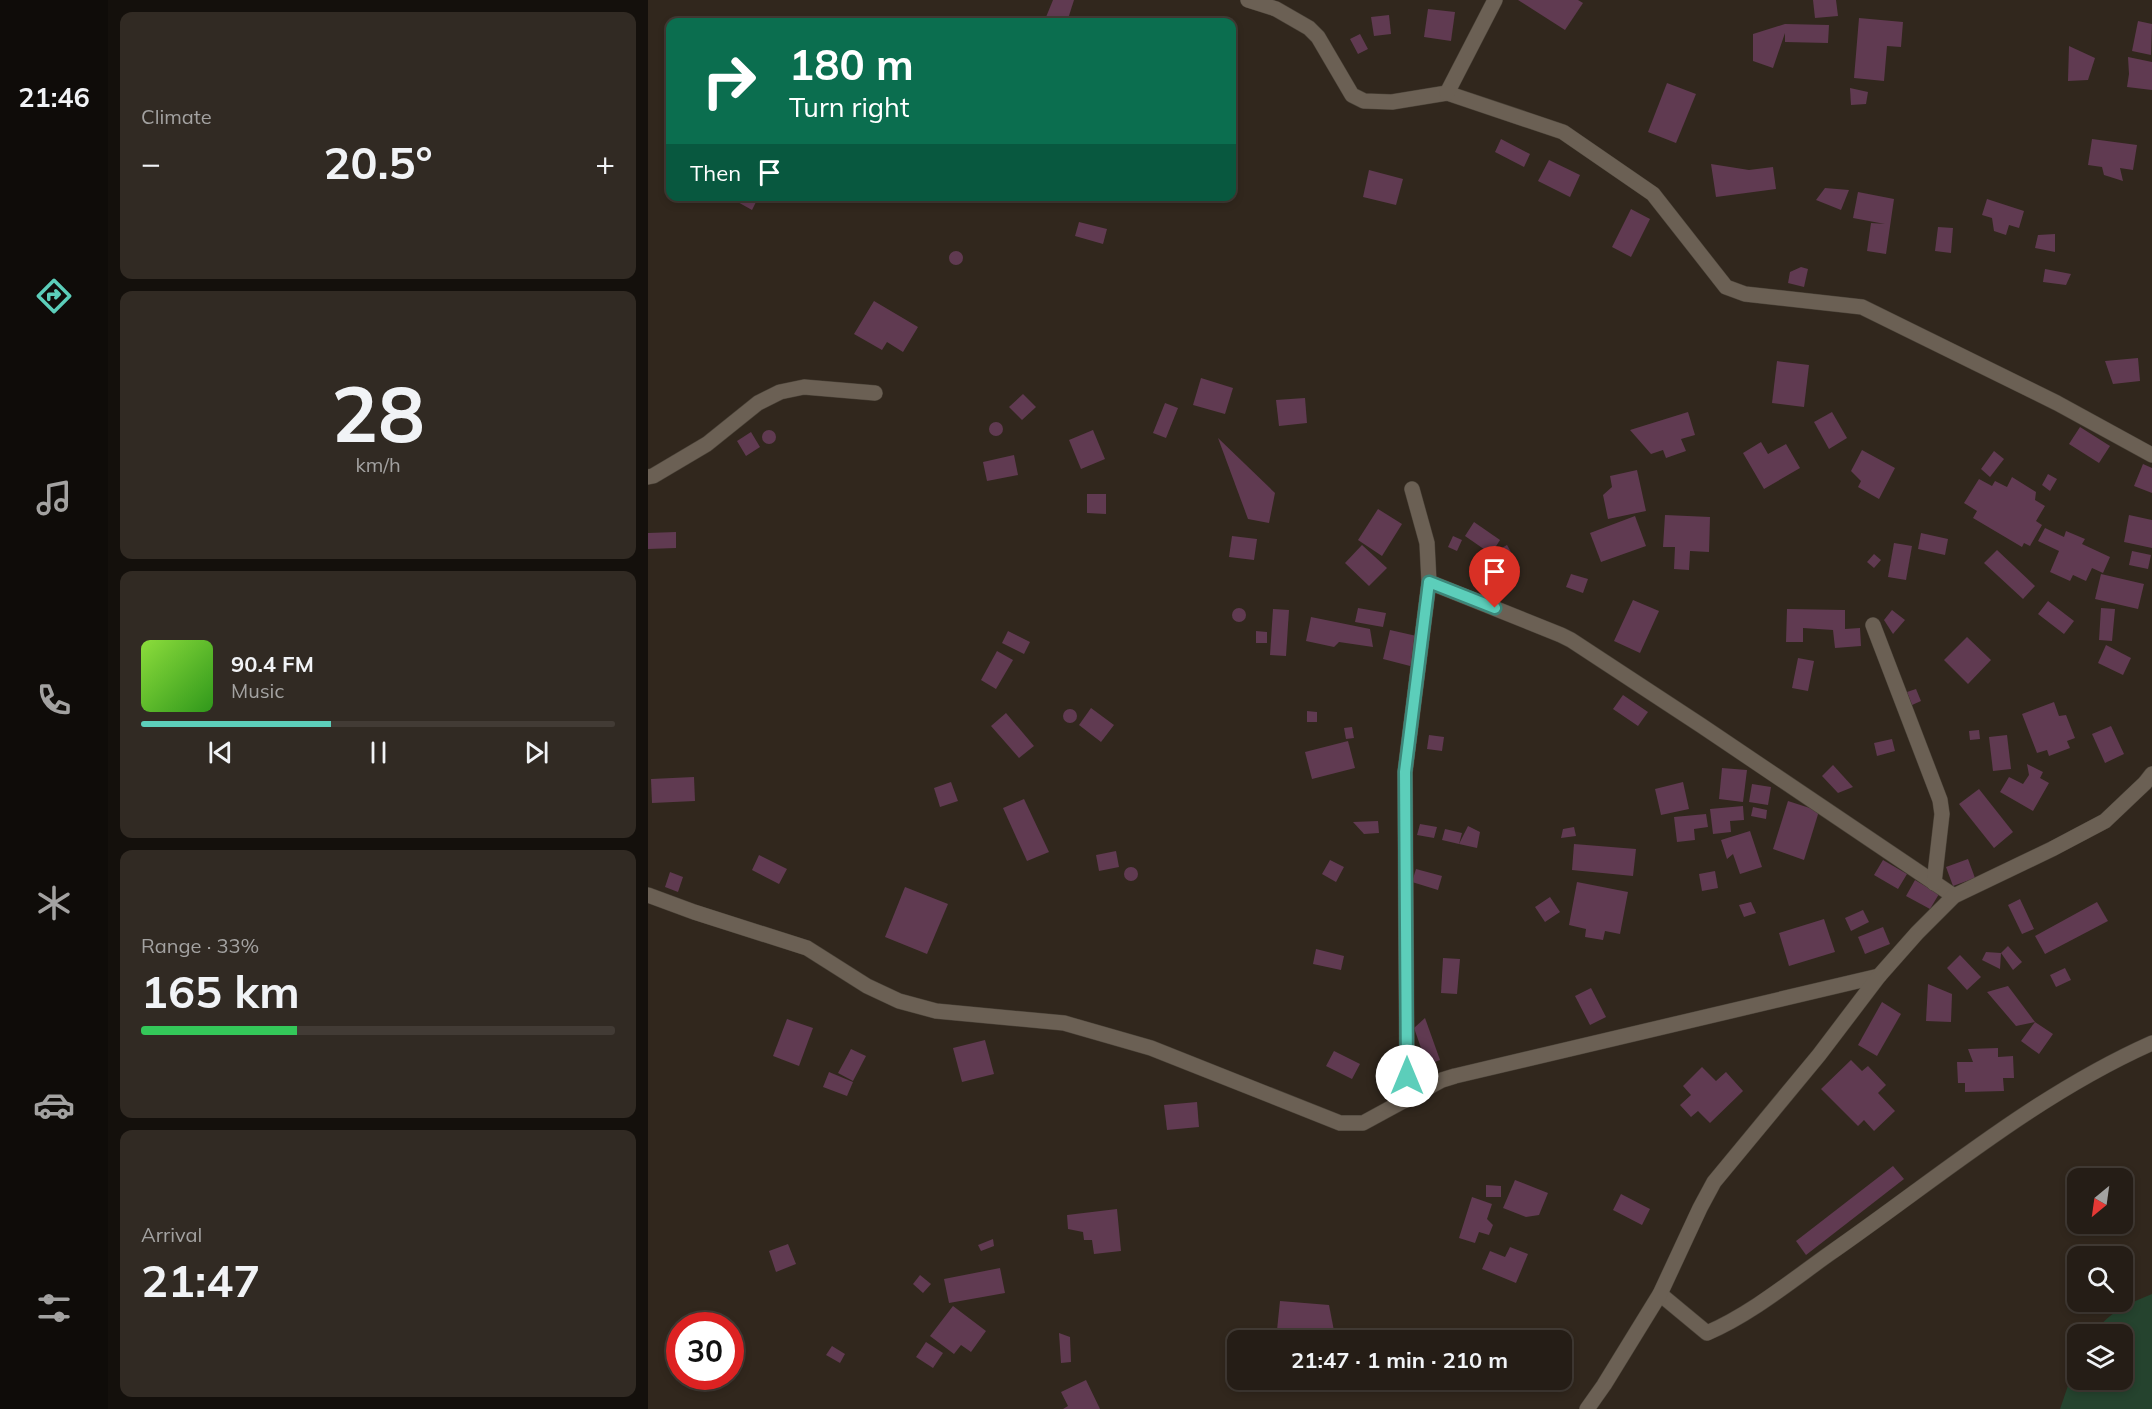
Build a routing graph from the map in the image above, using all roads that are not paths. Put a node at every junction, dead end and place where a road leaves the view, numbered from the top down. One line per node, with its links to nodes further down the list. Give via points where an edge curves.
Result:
1 (1248, 0): 3 (street, via 1276,9 1309,28 1352,95 1364,101 1392,102)
2 (1495, 0): 3 (street)
3 (1447, 93): 5 (street, via 1563,132 1653,194 1726,287 1744,294 1862,307 2057,403)
4 (875, 393): 6 (street, via 804,387 780,392 758,403 708,444)
5 (2152, 455)
6 (648, 477)
7 (1412, 489): 8 (street, via 1427,543)
8 (1429, 582): 11 (street, via 1571,640); 16 (street, via 1405,772)
9 (1873, 625): 11 (street, via 1940,800)
10 (2152, 774): 13 (street, via 2105,821)
11 (1934, 883): 13 (street)
12 (648, 895): 16 (street, via 807,948 899,1001 936,1011 1064,1023 1152,1048 1340,1124 1363,1123)
13 (1954, 896): 14 (street)
14 (1879, 976): 16 (street, via 1455,1076); 17 (street, via 1714,1182)
15 (2152, 1042): 17 (street, via 2109,1062 2010,1124 1801,1274 1720,1327 1707,1333)
16 (1407, 1100)
17 (1660, 1294): 18 (street)
18 (1587, 1409)

